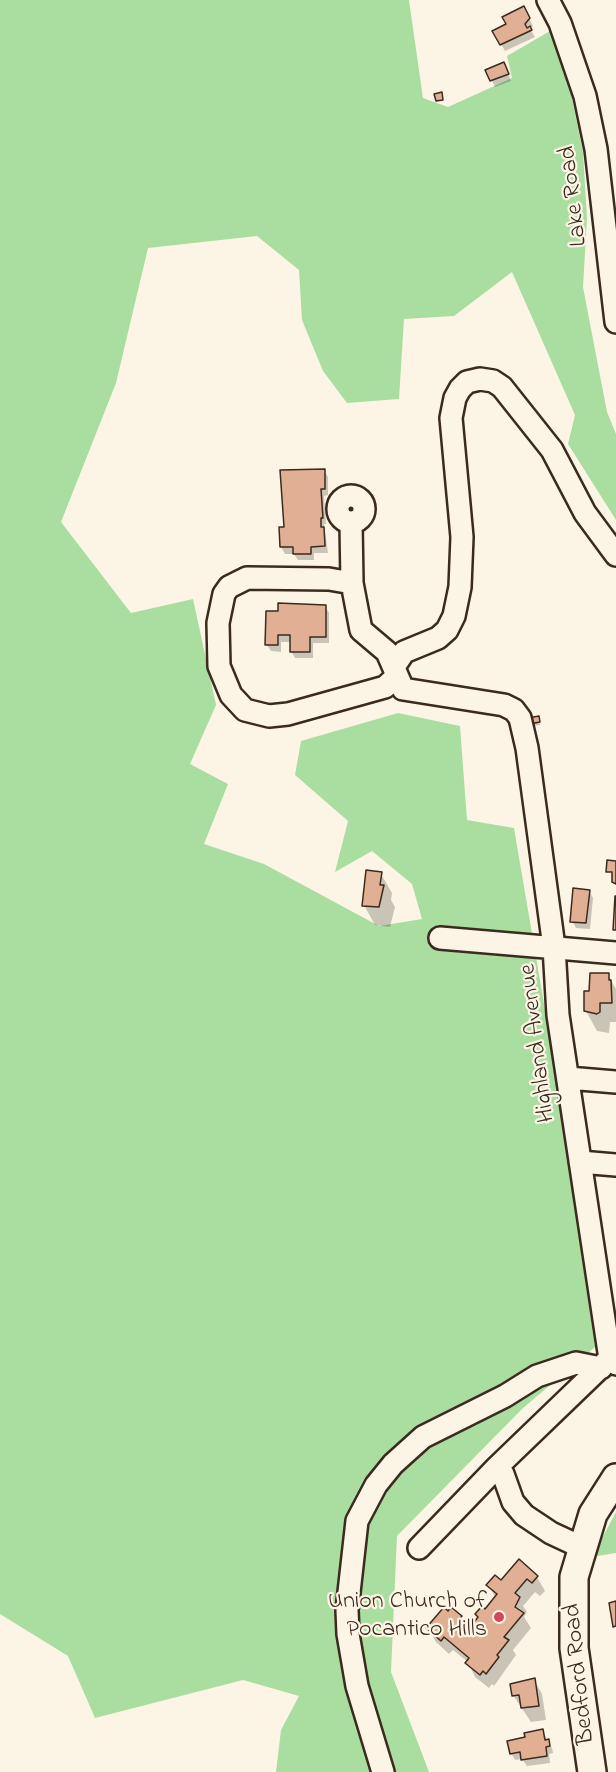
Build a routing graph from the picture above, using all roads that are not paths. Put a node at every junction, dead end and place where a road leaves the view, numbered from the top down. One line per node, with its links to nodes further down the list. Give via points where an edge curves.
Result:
1 (548, 0): 2 (street, Lake Road, via 585,96 596,148)
2 (616, 322)
3 (351, 523): 5 (street)
4 (616, 555): 6 (street, via 585,513 552,450 502,387 486,380 468,382 454,399 451,418 462,537 460,587 454,616 438,638 404,652)
5 (352, 583): 6 (street, via 362,630 387,652); 6 (street, via 248,578 229,587 220,604 218,623 219,666 224,682 237,704 269,716 385,687)
6 (396, 671): 8 (street, Highland Avenue, via 403,689 504,705 520,718)
7 (440, 938): 8 (street)
8 (554, 947): 9 (street); 10 (street, Highland Avenue, via 558,1015)
9 (616, 953)
10 (568, 1078): 11 (street); 13 (street, Highland Avenue)
11 (616, 1082)
12 (616, 1158): 14 (street)
13 (580, 1162): 14 (street); 15 (street, Highland Avenue)
14 (616, 1165)
15 (609, 1363): 16 (street); 20 (street, via 576,1363 537,1376 423,1437 376,1485 357,1521 347,1610 357,1686)
16 (497, 1467): 18 (street, via 513,1502 524,1515); 19 (street)
17 (616, 1478): 18 (main road, Bedford Road, via 593,1514)
18 (581, 1547): 21 (main road, Bedford Road, via 574,1577 573,1627)
19 (419, 1548)
20 (383, 1772)
21 (592, 1772)

